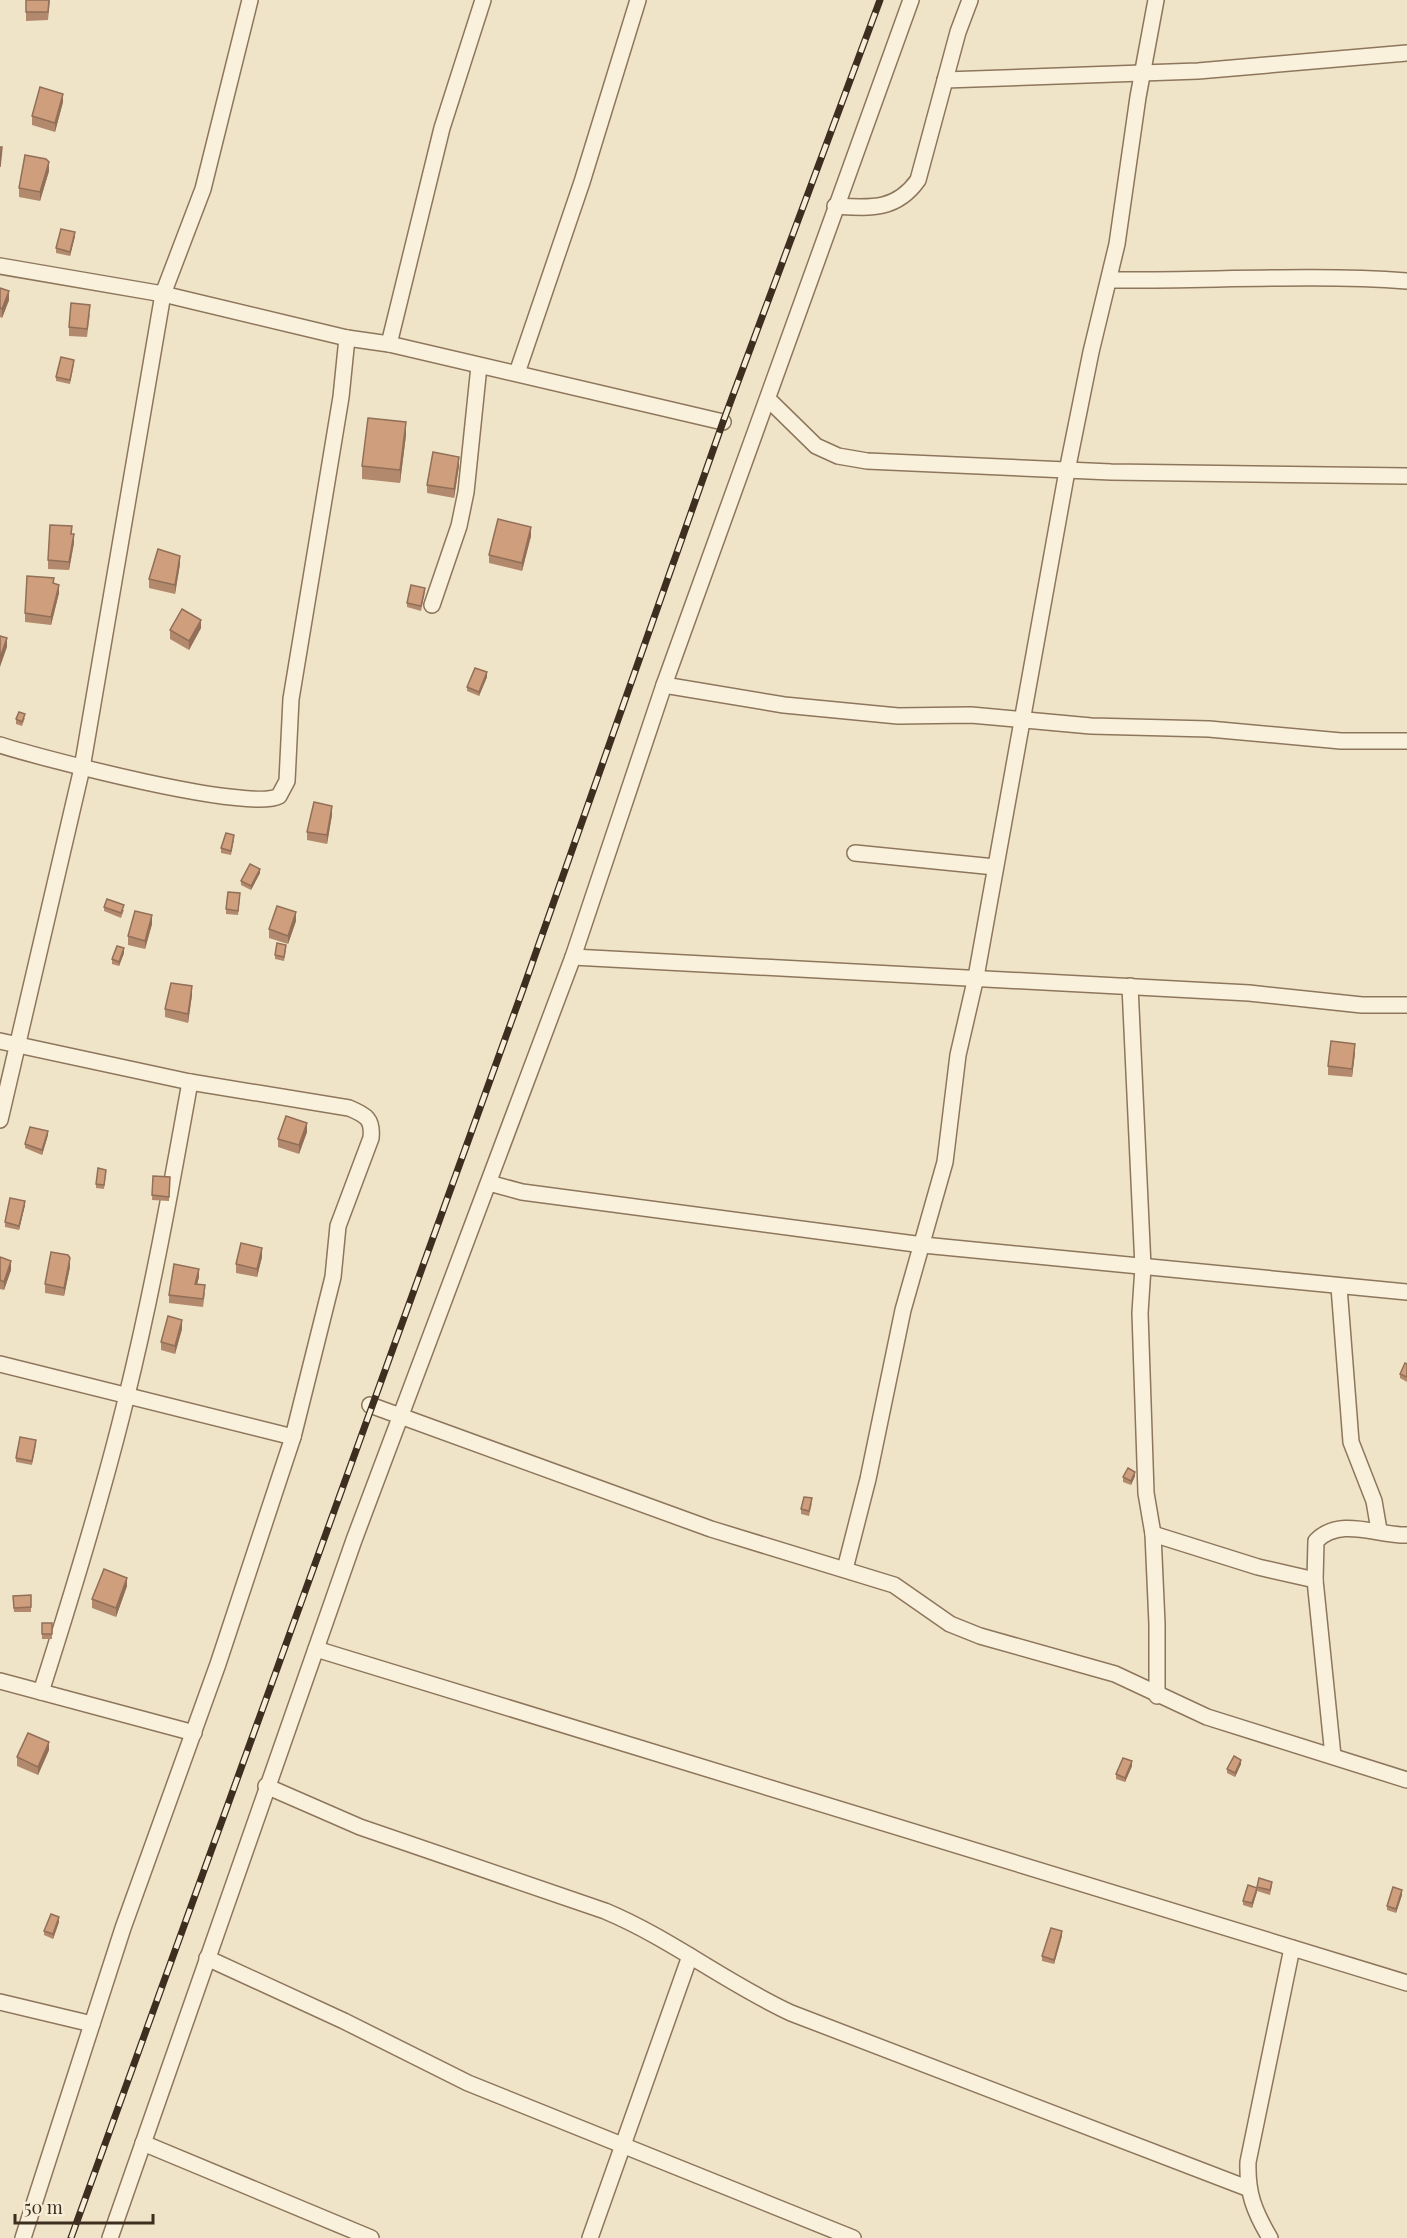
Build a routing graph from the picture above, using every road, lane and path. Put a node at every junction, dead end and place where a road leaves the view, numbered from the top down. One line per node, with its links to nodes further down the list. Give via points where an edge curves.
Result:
1 (250, 0): 14 (street, via 197,208)
2 (483, 0): 16 (street, via 442,128)
3 (638, 0): 18 (street)
4 (911, 0): 10 (street)
5 (970, 0): 9 (street)
6 (1156, 0): 8 (street)
7 (1407, 53): 8 (street, via 1338,61)
8 (1143, 72): 9 (street); 12 (street)
9 (945, 80): 10 (street, via 918,180 908,194 880,206)
10 (835, 206): 19 (street)
11 (0, 266): 14 (street)
12 (1109, 280): 13 (street, via 1355,277); 21 (street)
13 (1407, 281)
14 (163, 294): 15 (street); 28 (street)
15 (347, 338): 16 (street); 28 (street, via 341,397 291,699 287,781 279,796 264,801 193,791)
16 (389, 344): 17 (street)
17 (479, 366): 18 (street); 23 (street, via 466,492 459,526)
18 (517, 373): 20 (street)
19 (768, 399): 21 (street, via 816,446 838,456 891,464); 24 (street)
20 (723, 422)
21 (1067, 471): 22 (street); 25 (street)
22 (1407, 476)
23 (432, 605)
24 (664, 685): 25 (street, via 725,697 841,711); 31 (street)
25 (1022, 719): 26 (street, via 1341,741); 30 (street)
26 (1407, 741)
27 (0, 746): 28 (street)
28 (82, 768): 36 (street)
29 (855, 853): 30 (street)
30 (995, 867): 32 (street)
31 (573, 957): 32 (street); 39 (street)
32 (976, 977): 33 (street); 40 (street, via 958,1056 945,1162)
33 (1130, 986): 34 (street); 41 (street)
34 (1406, 1007)
35 (0, 1041): 36 (street)
36 (18, 1045): 37 (street); 38 (street)
37 (190, 1082): 45 (street); 48 (street, via 349,1108 366,1115 372,1125 371,1138 338,1226 333,1277)
38 (0, 1120)
39 (489, 1183): 40 (street, via 522,1192); 47 (street)
40 (923, 1245): 41 (street); 52 (street, via 903,1310)
41 (1143, 1267): 42 (street); 50 (street, via 1140,1314 1146,1492)
42 (1339, 1287): 43 (street); 49 (street, via 1351,1442 1374,1501)
43 (1407, 1292)
44 (0, 1364): 45 (street)
45 (127, 1396): 48 (street); 56 (street)
46 (370, 1406): 47 (street)
47 (400, 1415): 52 (street, via 702,1525); 54 (street)
48 (293, 1437): 58 (street)
49 (1379, 1530): 51 (street); 53 (street, via 1332,1530 1323,1534 1316,1541)
50 (1153, 1534): 53 (street, via 1258,1567); 57 (street)
51 (1407, 1535)
52 (845, 1569): 57 (street, via 894,1585 950,1624 1115,1674)
53 (1315, 1580): 59 (street)
54 (316, 1649): 61 (street); 62 (street)
55 (0, 1682): 56 (street)
56 (42, 1692): 58 (street)
57 (1157, 1696): 59 (street, via 1208,1717)
58 (194, 1733): 67 (street)
59 (1333, 1756): 60 (street)
60 (1407, 1780)
61 (266, 1786): 63 (street, via 360,1827 605,1911); 64 (street)
62 (1292, 1948): 65 (street); 70 (street, via 1248,2162)
63 (690, 1956): 69 (street); 70 (street, via 790,2013)
64 (207, 1958): 68 (street); 69 (street, via 468,2083)
65 (1407, 1983)
66 (0, 2002): 67 (street)
67 (92, 2024): 71 (street)
68 (143, 2143): 72 (street); 73 (street)
69 (622, 2146): 74 (street); 75 (street)
70 (1247, 2187): 76 (street)
71 (23, 2238)
72 (110, 2238)
73 (371, 2238)
74 (590, 2238)
75 (853, 2238)
76 (1270, 2238)

